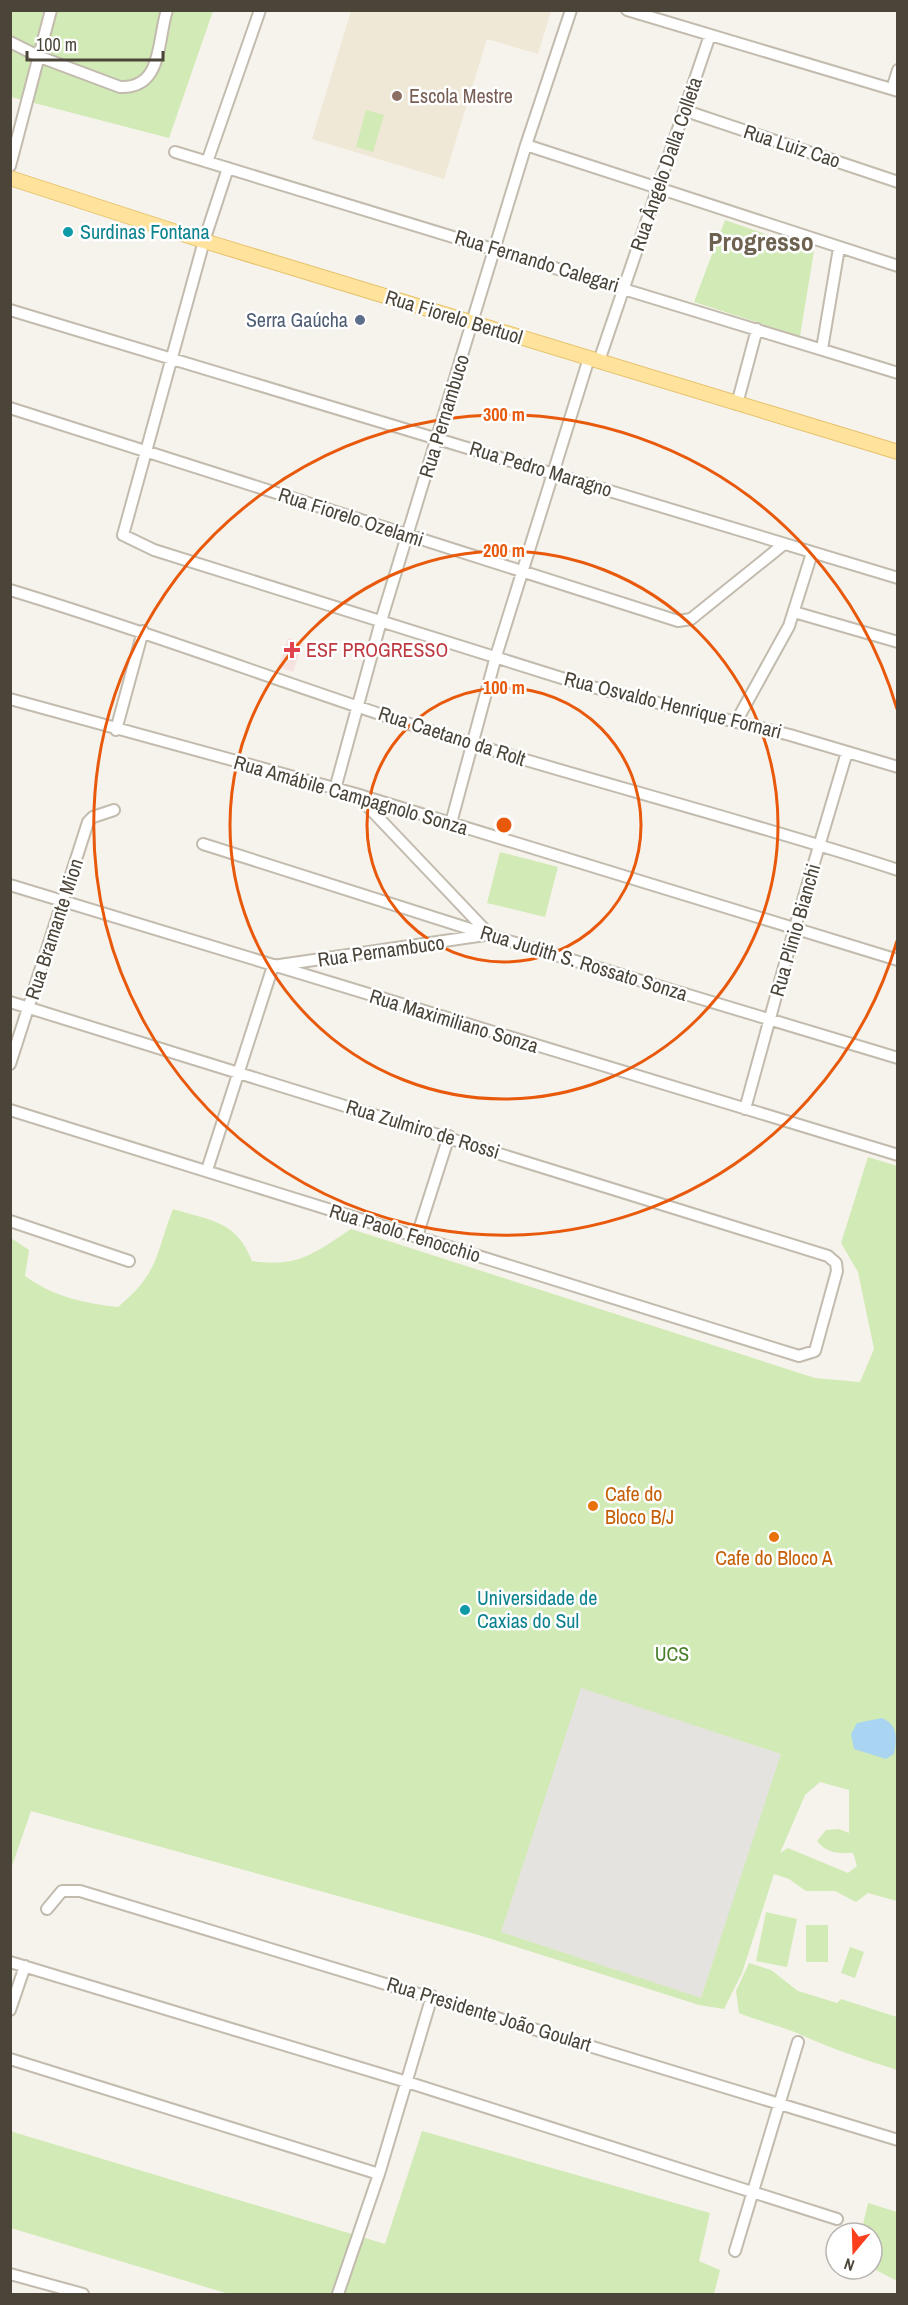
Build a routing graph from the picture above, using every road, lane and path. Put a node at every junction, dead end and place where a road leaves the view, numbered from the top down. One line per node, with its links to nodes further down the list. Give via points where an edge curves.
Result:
1 (51, 10): 10 (street)
2 (166, 10): 10 (street, via 154,70 146,81 133,87 120,87)
3 (260, 10): 16 (street)
4 (571, 10): 14 (street, Rua Pernambuco)
5 (627, 10): 7 (street)
6 (669, 10): 7 (street)
7 (665, 22): 8 (street)
8 (710, 35): 12 (street); 13 (street, Rua Ângelo Dalla Colleta)
9 (10, 42): 10 (street)
10 (40, 57): 17 (street)
11 (897, 70): 12 (street)
12 (895, 90)
13 (686, 111): 20 (street, Rua Luiz Cao); 21 (street, Rua Ângelo Dalla Colleta)
14 (526, 145): 21 (street); 23 (street, Rua Pernambuco)
15 (175, 152): 16 (street, Rua Fernando Calegari)
16 (207, 162): 18 (street, Rua Fernando Calegari)
17 (10, 166)
18 (228, 168): 22 (street); 23 (street, Rua Fernando Calegari)
19 (10, 178): 22 (main road, Rua Fiorelo Bertuol)
20 (897, 182)
21 (659, 190): 24 (street); 26 (street, Rua Ângelo Dalla Colleta)
22 (204, 241): 28 (main road, Rua Fiorelo Bertuol); 31 (street)
23 (495, 248): 26 (street, Rua Fernando Calegari); 28 (street, Rua Pernambuco)
24 (839, 248): 25 (street); 30 (street)
25 (897, 266)
26 (623, 287): 29 (street, Rua Fernando Calegari); 32 (street, Rua Ângelo Dalla Colleta)
27 (10, 310): 31 (street, Rua Pedro Maragno)
28 (473, 322): 32 (main road, Rua Fiorelo Bertuol); 36 (street, Rua Pernambuco)
29 (756, 329): 30 (street, Rua Fernando Calegari); 34 (street)
30 (822, 349): 33 (street, Rua Fernando Calegari)
31 (172, 359): 36 (street, Rua Pedro Maragno); 37 (street)
32 (594, 360): 34 (main road, Rua Fiorelo Bertuol); 39 (street, Rua Ângelo Dalla Colleta)
33 (897, 373)
34 (737, 404): 38 (main road, Rua Fiorelo Bertuol)
35 (10, 408): 37 (street, Rua Fiorelo Ozelami)
36 (437, 437): 39 (street, Rua Pedro Maragno); 40 (street, Rua Pernambuco)
37 (147, 452): 40 (street, Rua Fiorelo Ozelami); 47 (street, Rua Osvaldo Henrique Fornari, via 123,535 154,550)
38 (897, 452)
39 (554, 474): 41 (street, Rua Pedro Maragno); 43 (street, Rua Ângelo Dalla Colleta)
40 (407, 535): 43 (street, Rua Fiorelo Ozelami); 47 (street, Rua Pernambuco)
41 (784, 544): 42 (street, Rua Pedro Maragno); 43 (street, Rua Fiorelo Ozelami, via 692,619 678,621)
42 (812, 553): 44 (street, Rua Pedro Maragno); 46 (street)
43 (524, 572): 50 (street, Rua Ângelo Dalla Colleta)
44 (897, 578)
45 (10, 590): 48 (street, Rua Caetano da Rolt)
46 (794, 612): 49 (street); 53 (street)
47 (381, 621): 50 (street, Rua Osvaldo Henrique Fornari); 52 (street, Rua Pernambuco)
48 (144, 631): 52 (street, Rua Caetano da Rolt); 54 (street)
49 (897, 642)
50 (496, 656): 53 (street, Rua Osvaldo Henrique Fornari, via 584,685); 55 (street, Rua Ângelo Dalla Colleta)
51 (10, 699): 54 (street, Rua Amábile Campagnolo Sonza)
52 (357, 705): 55 (street, Rua Caetano da Rolt); 58 (street, Rua Pernambuco)
53 (736, 722): 56 (street, Rua Osvaldo Henrique Fornari)
54 (116, 730): 58 (street, Rua Amábile Campagnolo Sonza)
55 (471, 743): 61 (street, Rua Ângelo Dalla Colleta); 63 (street, Rua Caetano da Rolt)
56 (847, 752): 57 (street, Rua Osvaldo Henrique Fornari); 63 (street, Rua Plinio Bianchi)
57 (897, 767)
58 (335, 789): 59 (street, Rua Amábile Campagnolo Sonza)
59 (356, 794): 61 (street, Rua Amábile Campagnolo Sonza); 68 (street)
60 (114, 810): 66 (street, Rua Bramante Mion, via 88,822)
61 (451, 823): 67 (street, Rua Amábile Campagnolo Sonza)
62 (203, 844): 68 (street, Rua Judith S. Rossato Sonza)
63 (819, 844): 64 (street, Rua Caetano da Rolt); 67 (street, Rua Plinio Bianchi)
64 (897, 870)
65 (10, 885): 66 (street, Rua Maximiliano Sonza)
66 (62, 900): 70 (street, Rua Maximiliano Sonza); 72 (street, Rua Bramante Mion)
67 (795, 927): 69 (street, Rua Amábile Campagnolo Sonza); 73 (street, Rua Plinio Bianchi)
68 (489, 935): 70 (street, Rua Pernambuco); 73 (street, Rua Judith S. Rossato Sonza)
69 (897, 960)
70 (273, 966): 76 (street); 77 (street, Rua Maximiliano Sonza)
71 (10, 1002): 72 (street, Rua Zulmiro de Rossi)
72 (29, 1008): 75 (street, Rua Bramante Mion); 76 (street, Rua Zulmiro de Rossi)
73 (770, 1018): 74 (street, Rua Judith S. Rossato Sonza); 77 (street, Rua Plinio Bianchi)
74 (897, 1059)
75 (10, 1064)
76 (238, 1072): 79 (street, Rua Zulmiro de Rossi); 81 (street)
77 (745, 1109): 80 (street, Rua Maximiliano Sonza)
78 (10, 1110): 81 (street, Rua Paolo Fenocchio)
79 (449, 1136): 83 (street); 85 (street, Rua Zulmiro de Rossi, via 834,1259 837,1271 815,1351)
80 (897, 1155)
81 (207, 1170): 83 (street, Rua Paolo Fenocchio)
82 (10, 1221): 84 (street)
83 (417, 1236): 85 (street, Rua Paolo Fenocchio)
84 (129, 1261)
85 (800, 1356)
86 (47, 1909): 89 (street, Rua Presidente João Goulart, via 62,1891 80,1891)
87 (10, 1962): 88 (street)
88 (25, 1966): 90 (street); 93 (street)
89 (432, 1996): 93 (street); 94 (street, Rua Presidente João Goulart)
90 (10, 2010)
91 (798, 2042): 94 (street)
92 (10, 2059): 96 (street)
93 (407, 2082): 96 (street); 97 (street)
94 (777, 2104): 95 (street, Rua Presidente João Goulart); 97 (street)
95 (897, 2140)
96 (379, 2175): 102 (street)
97 (752, 2191): 98 (street); 99 (street)
98 (837, 2219)
99 (735, 2251)
100 (10, 2274): 101 (street)
101 (83, 2295)
102 (338, 2295)

